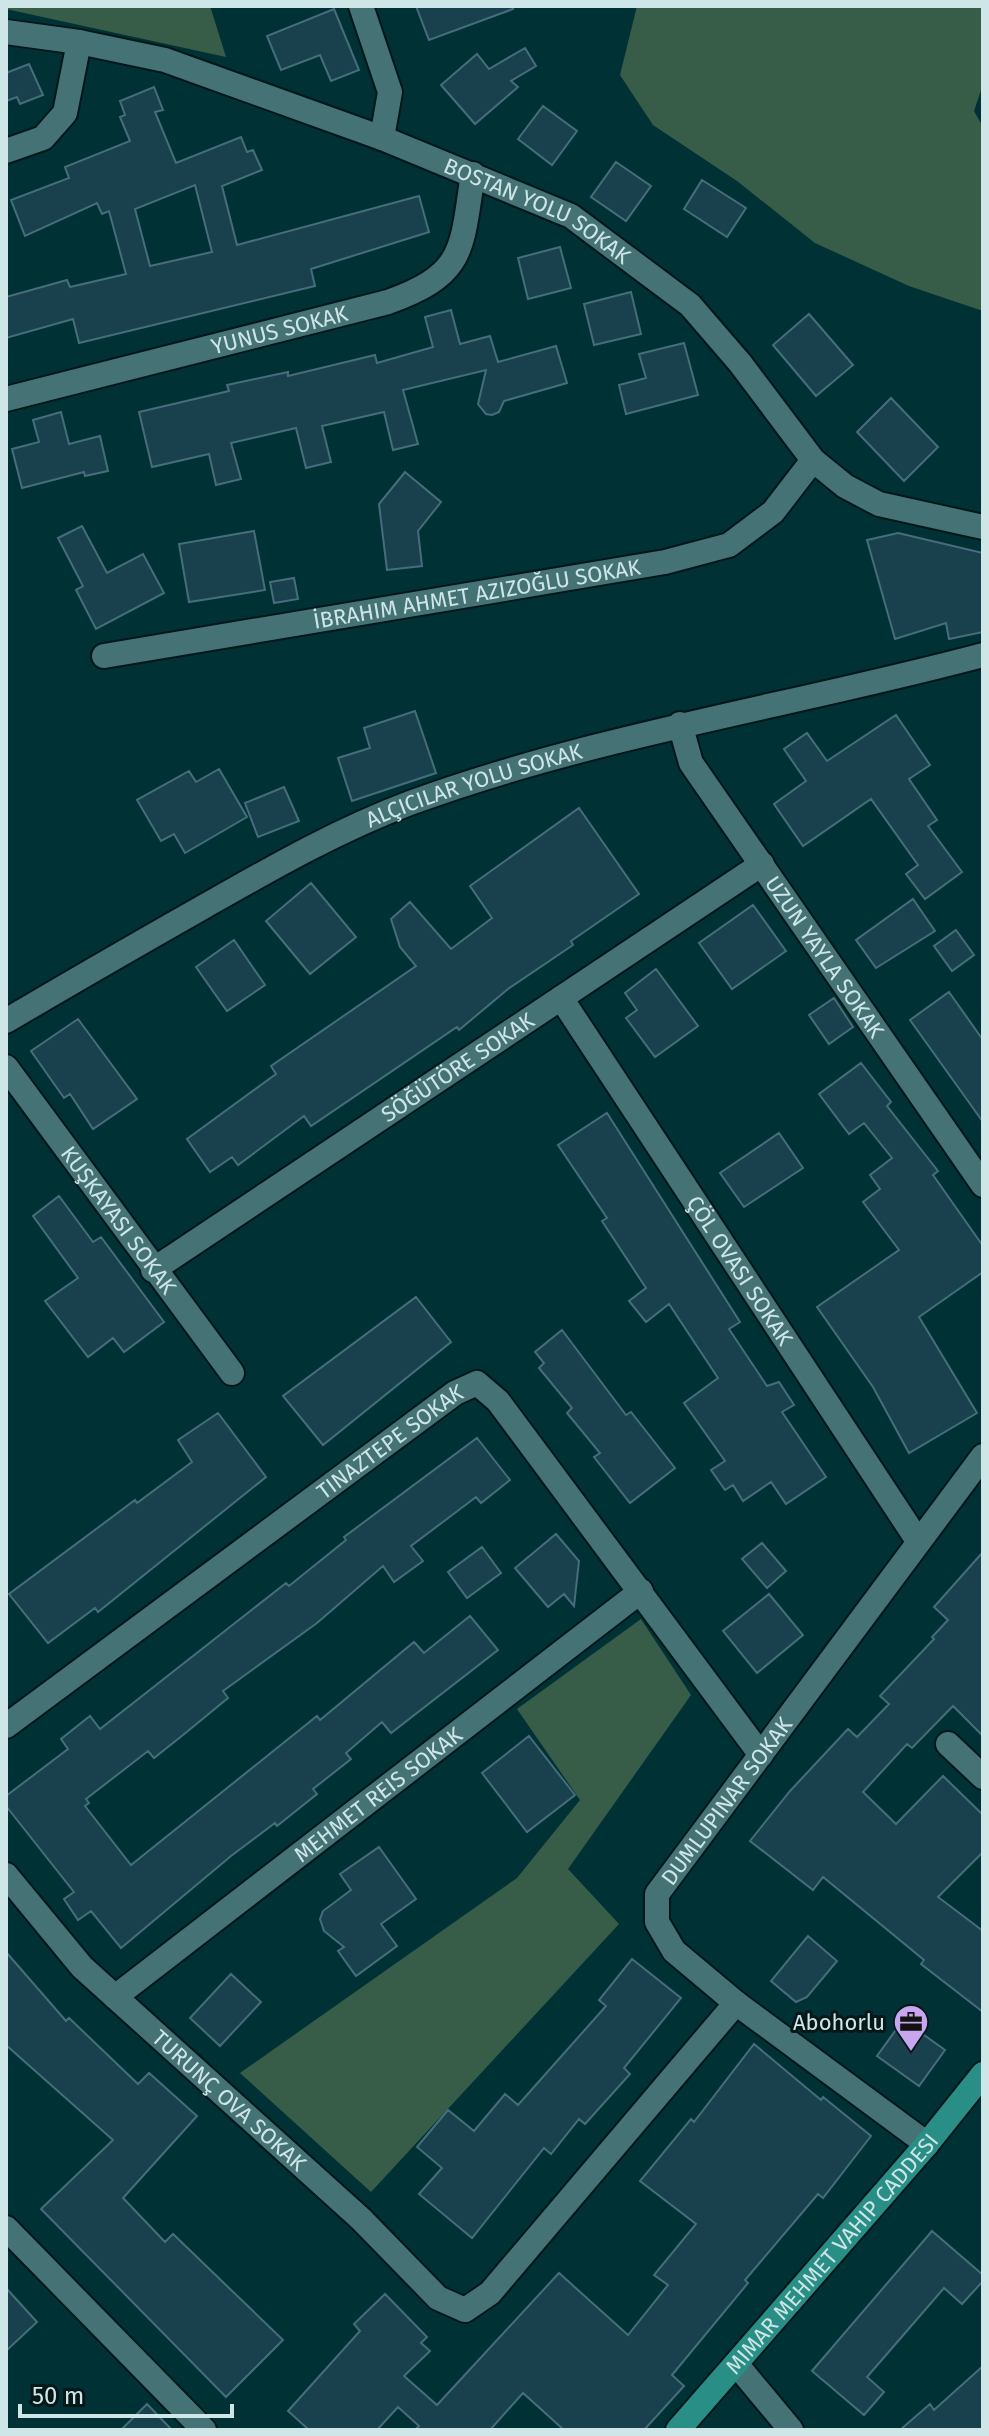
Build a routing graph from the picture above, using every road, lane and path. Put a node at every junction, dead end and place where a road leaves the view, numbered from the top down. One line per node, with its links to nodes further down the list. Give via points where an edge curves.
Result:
1 (361, 6): 4 (street, via 390,92)
2 (6, 32): 3 (street, BOSTAN YOLU SOKAK)
3 (79, 42): 4 (street, BOSTAN YOLU SOKAK, via 165,60); 5 (street, via 65,113 43,138)
4 (382, 138): 6 (street, BOSTAN YOLU SOKAK)
5 (6, 151)
6 (473, 174): 7 (street, YUNUS SOKAK, via 462,241 449,269 427,288); 8 (street, BOSTAN YOLU SOKAK, via 571,216 690,305)
7 (6, 399)
8 (813, 460): 9 (street, BOSTAN YOLU SOKAK, via 879,504); 11 (street, İBRAHIM AHMET AZIZOĞLU SOKAK, via 773,512 729,545 665,562)
9 (983, 527)
10 (983, 655): 12 (street, via 852,690)
11 (104, 656)
12 (680, 724): 13 (street, UZUN YAYLA SOKAK, via 691,763); 15 (street, via 556,756 424,799 315,844)
13 (762, 864): 14 (street, SÖĞÜTÖRE SOKAK); 17 (street, UZUN YAYLA SOKAK)
14 (561, 998): 18 (street, SÖĞÜTÖRE SOKAK); 21 (street)
15 (6, 1021)
16 (6, 1067): 18 (street)
17 (983, 1185)
18 (153, 1270): 19 (street)
19 (232, 1373)
20 (983, 1456): 21 (street)
21 (918, 1541): 25 (street)
22 (641, 1591): 23 (street, via 498,1401 477,1383 455,1393); 25 (street); 28 (street, MEHMET REIS SOKAK)
23 (6, 1726)
24 (948, 1744): 26 (street)
25 (761, 1755): 29 (street, via 657,1894 657,1922 674,1951)
26 (983, 1777)
27 (6, 1875): 28 (street, TURUNÇ OVA SOKAK, via 82,1967)
28 (115, 1997): 29 (street, TURUNÇ OVA SOKAK, via 361,2219 438,2298 465,2310 490,2293)
29 (736, 2003): 31 (street)
30 (983, 2074): 31 (main road, MIMAR MEHMET VAHIP CADDESI)
31 (927, 2144): 33 (main road, MIMAR MEHMET VAHIP CADDESI)
32 (6, 2228): 34 (street)
33 (737, 2365): 35 (main road, MIMAR MEHMET VAHIP CADDESI); 36 (street)
34 (204, 2430)
35 (678, 2430)
36 (791, 2430)

